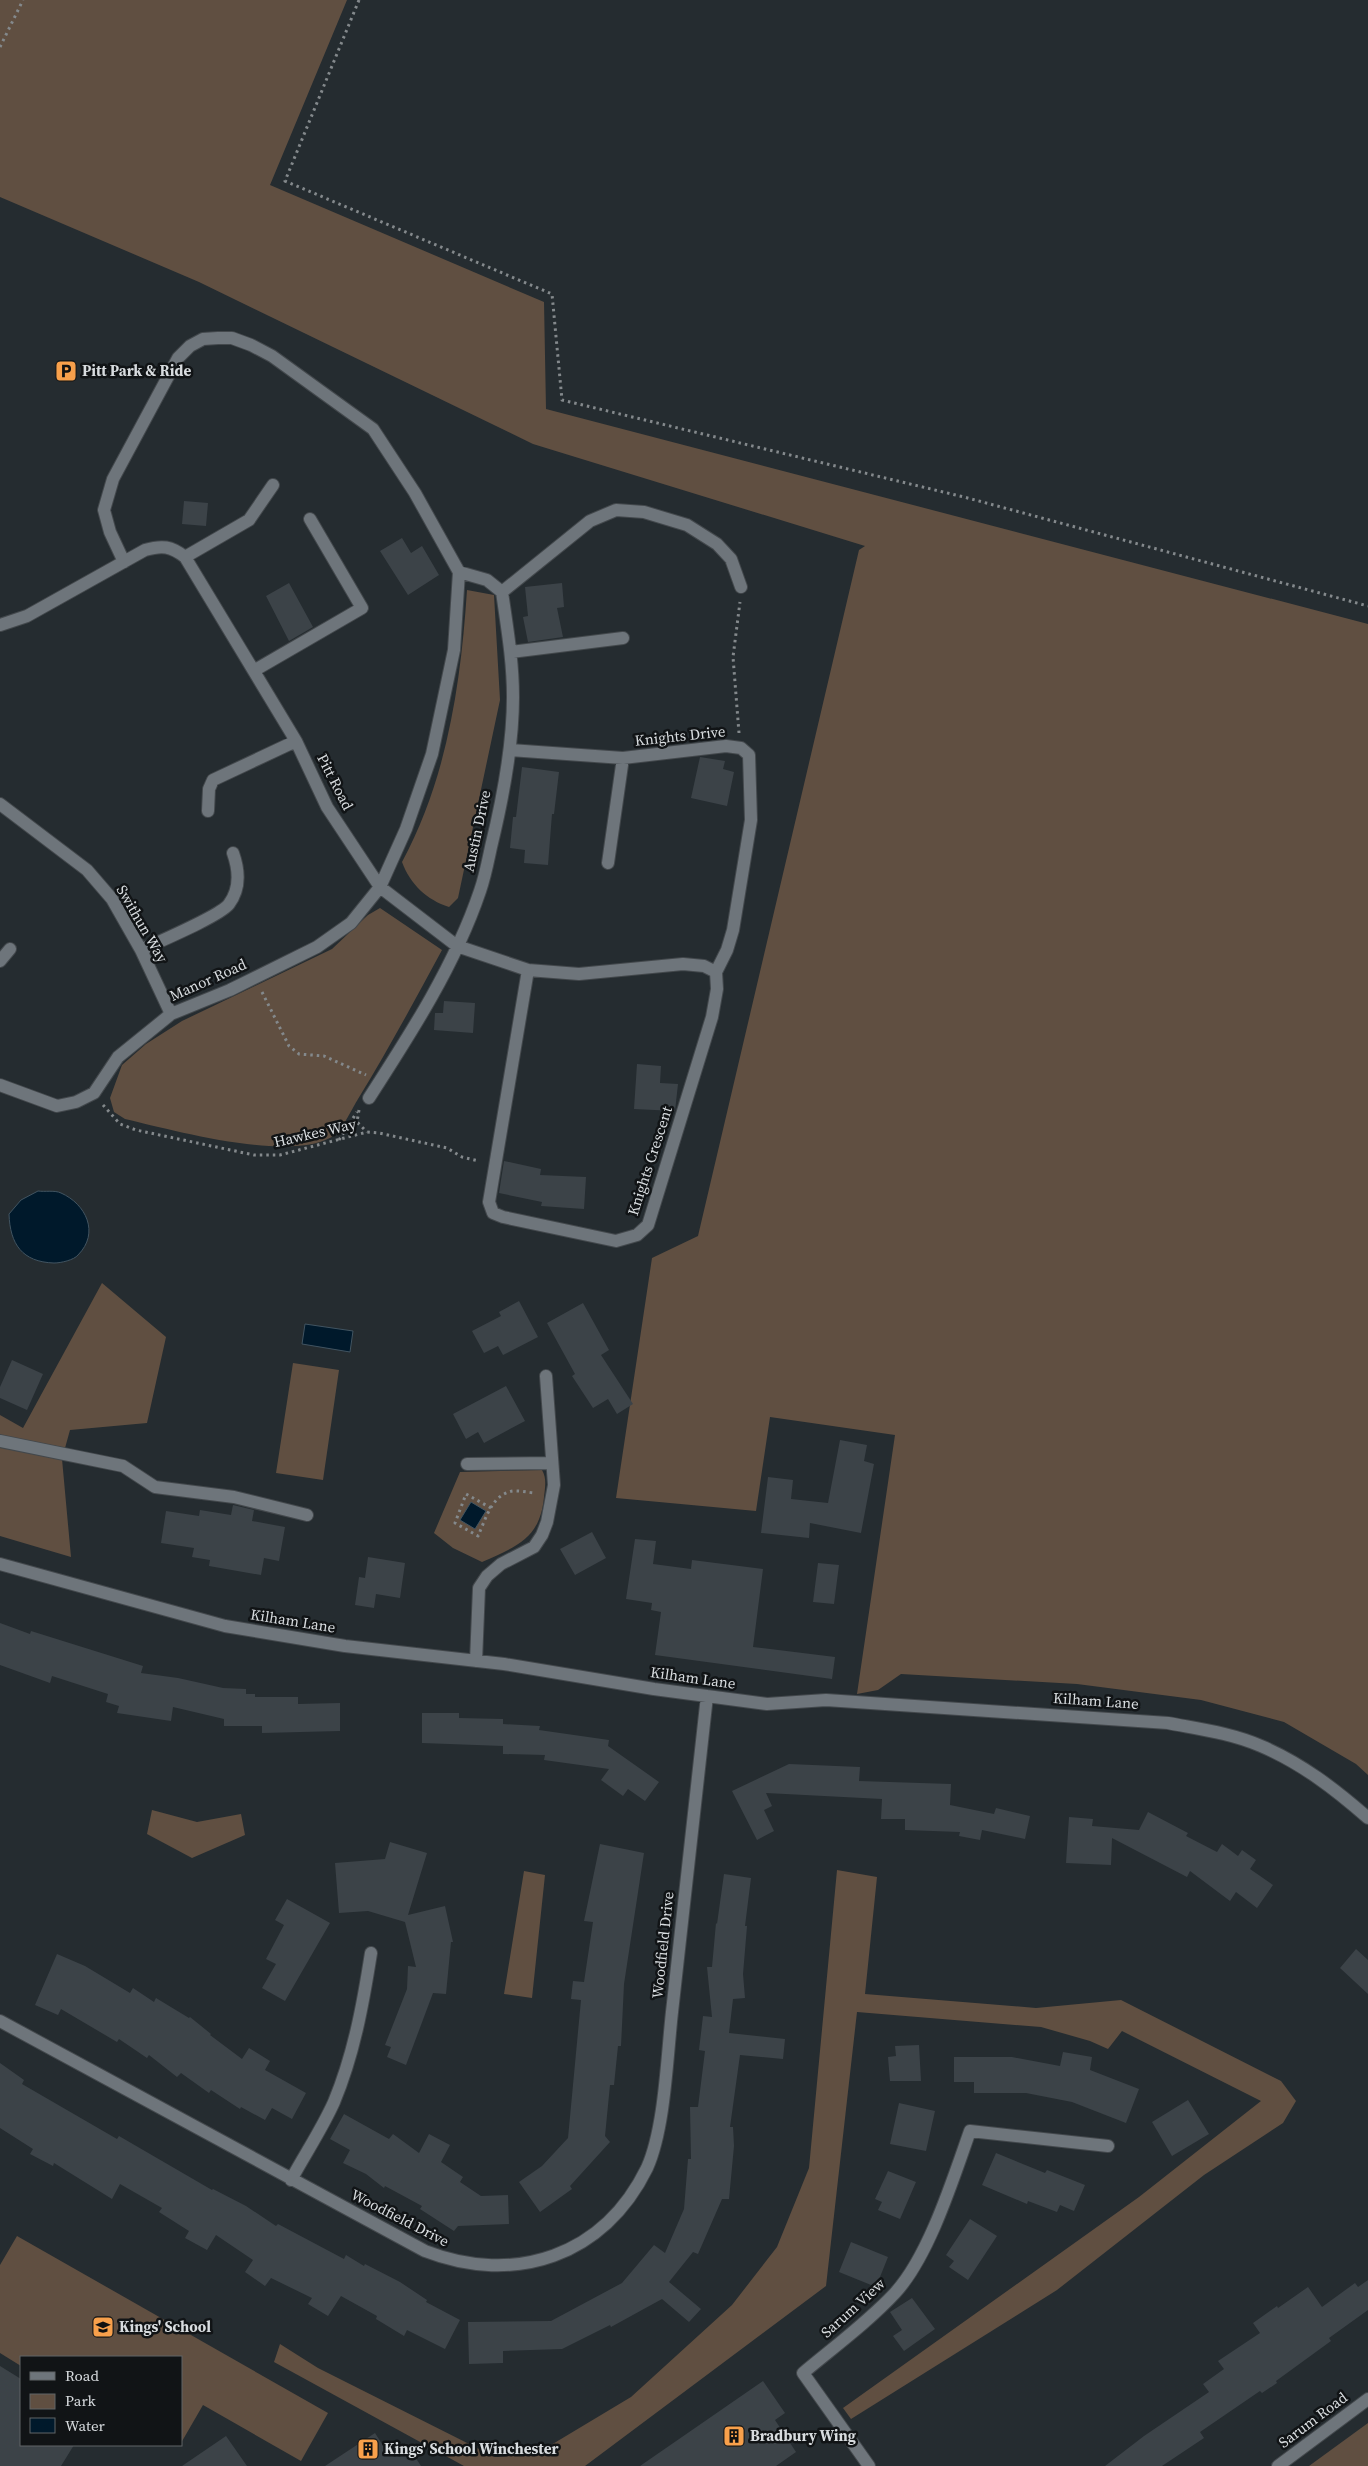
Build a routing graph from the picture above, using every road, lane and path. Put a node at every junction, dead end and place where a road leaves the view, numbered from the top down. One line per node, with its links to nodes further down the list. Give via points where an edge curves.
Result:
1 (23, 0): 3 (path)
2 (359, 0): 11 (path, via 285,181 552,294 562,400 964,497)
3 (0, 47)
4 (273, 484): 6 (street, via 249,520)
5 (310, 519): 15 (street, via 362,608)
6 (185, 556): 7 (street, via 175,549 158,546); 15 (street, Pitt Road)
7 (124, 562): 8 (street, via 104,510 113,479 178,358 203,339 232,338 272,356 373,429 415,493); 12 (street, via 27,616)
8 (459, 572): 10 (street, via 486,580); 24 (street, Manor Road, via 454,650 432,754 406,829)
9 (741, 587): 10 (street, via 731,558 717,544 686,525 644,512 616,510 590,521); 17 (path, via 733,657)
10 (502, 592): 14 (street, Austin Drive)
11 (1368, 606)
12 (0, 625)
13 (623, 638): 14 (street)
14 (511, 652): 18 (street, Austin Drive)
15 (254, 670): 16 (street, Pitt Road)
16 (296, 740): 21 (street, via 213,780 209,789); 24 (street, Pitt Road, via 327,807)
17 (741, 748): 19 (street, Knights Drive, via 726,746); 30 (street, Knights Drive, via 749,755 751,820 732,930)
18 (510, 750): 19 (street, Knights Drive); 25 (street, Austin Drive, via 499,816 480,890)
19 (623, 758): 23 (street)
20 (0, 804): 27 (street, Swithun Way, via 87,870 112,899)
21 (208, 811)
22 (233, 853): 27 (street, via 239,875 229,904 213,916)
23 (608, 863)
24 (380, 887): 25 (street, Pitt Road); 31 (street, Manor Road, via 351,923 324,942)
25 (457, 946): 29 (street, Pitt Road); 33 (street, Austin Drive, via 409,1036)
26 (10, 949): 28 (street)
27 (141, 950): 32 (street, Swithun Way)
28 (0, 961)
29 (528, 970): 30 (street, Pitt Road, via 579,974 682,964 704,966); 39 (street, Knights Crescent)
30 (716, 972): 39 (street, Knights Crescent, via 718,990 712,1017 648,1225 638,1235 616,1242 493,1213 489,1202)
31 (255, 977): 32 (street, Manor Road); 33 (path, via 289,1046 299,1054 324,1056)
32 (171, 1014): 35 (street, Manor Road, via 118,1057)
33 (380, 1082): 36 (street, Austin Drive)
34 (0, 1084): 35 (street, via 57,1106 76,1102)
35 (94, 1093): 38 (path, Hawkes Way, via 120,1124 214,1148 254,1155 280,1155)
36 (369, 1098)
37 (358, 1112): 38 (path)
38 (339, 1140): 39 (path, Hawkes Way, via 367,1132 378,1133 447,1148 462,1157)
39 (494, 1165)
40 (546, 1376): 42 (street)
41 (0, 1441): 46 (street, via 123,1466 155,1487 234,1497)
42 (552, 1463): 43 (street); 44 (street)
43 (467, 1464)
44 (552, 1494): 45 (path, via 509,1491); 48 (street, via 547,1522 534,1546 501,1564 479,1588)
45 (491, 1508): 45 (path, via 478,1536 455,1523 466,1494)
46 (307, 1515)
47 (0, 1564): 48 (street, Kilham Lane, via 225,1626 345,1646)
48 (476, 1661): 49 (street, Kilham Lane)
49 (707, 1696): 50 (street, Kilham Lane, via 767,1704 826,1700 1168,1723 1259,1745 1332,1786); 54 (street, Woodfield Drive, via 659,2123 647,2167 629,2200 613,2219 593,2236 540,2260 512,2266 470,2265 425,2251)
50 (1368, 1818)
51 (372, 1954): 54 (street, via 360,2024 344,2074 333,2104)
52 (0, 2020): 54 (street, Woodfield Drive)
53 (1108, 2146): 56 (street, Sarum View, via 970,2132 920,2256 896,2292 803,2372)
54 (291, 2180)
55 (1368, 2399): 57 (street, Sarum Road)
56 (869, 2466)
57 (1278, 2466)

